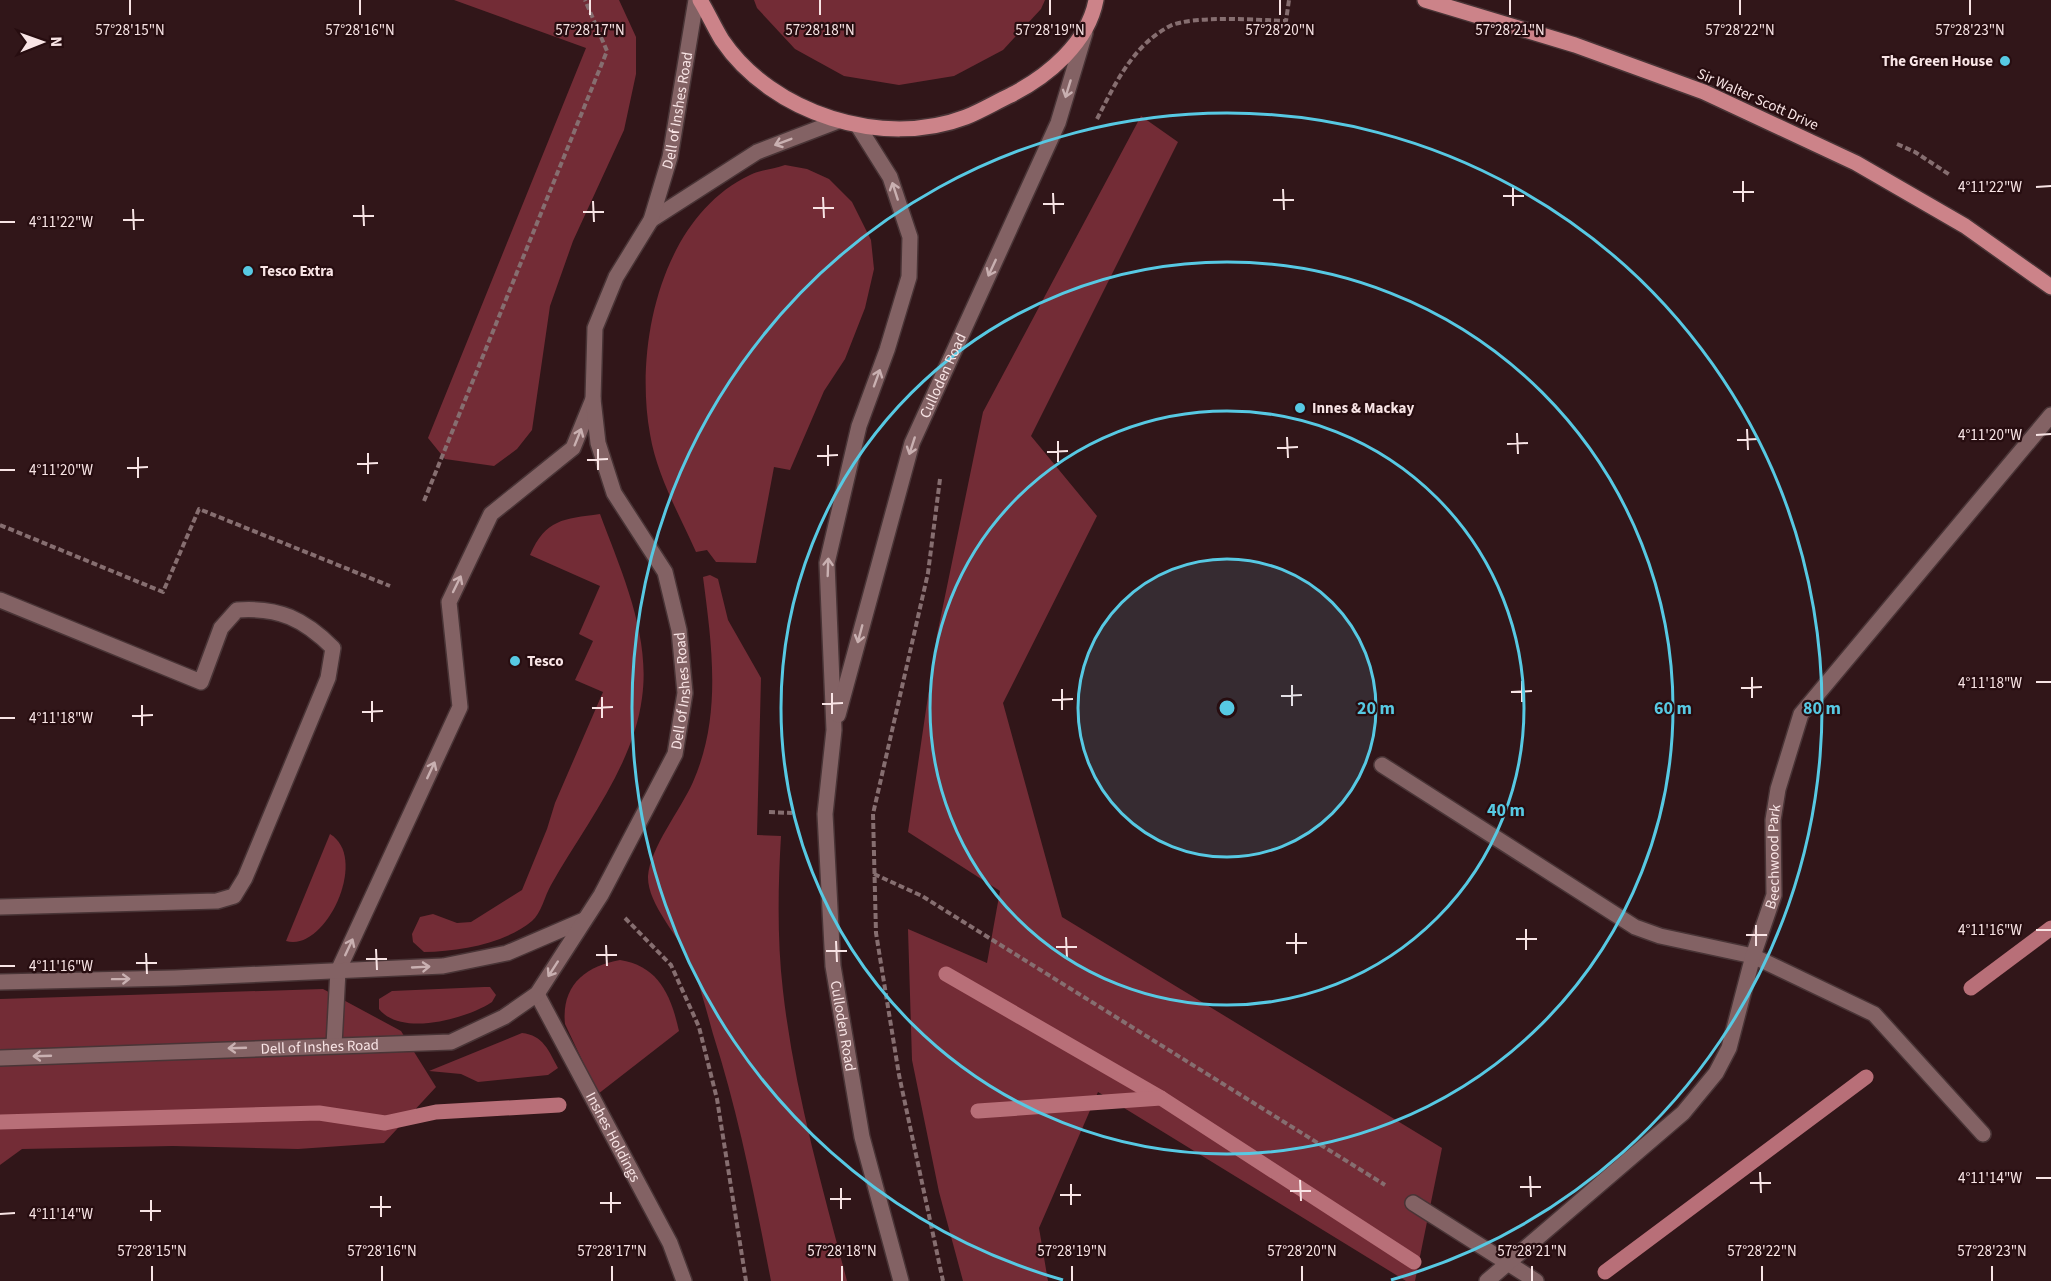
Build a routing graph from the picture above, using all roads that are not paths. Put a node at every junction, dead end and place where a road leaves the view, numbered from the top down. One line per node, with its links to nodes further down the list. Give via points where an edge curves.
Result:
1 (696, 0): 8 (street, Dell of Inshes Road, via 672,145)
2 (700, 0): 6 (main road, via 723,41 759,79 798,105)
3 (1425, 0): 9 (main road, Sir Walter Scott Drive, via 1575,45 1704,92 1856,163 1965,226)
4 (1100, 2): 5 (main road)
5 (1085, 33): 7 (main road, via 1027,87 964,117 918,128); 13 (street, Culloden Road, one-way to 13, via 1058,123 912,442)
6 (838, 121): 7 (main road); 8 (street, Dell of Inshes Road, one-way to 8, via 756,152)
7 (858, 126): 13 (street, Culloden Road, one-way to 7, via 827,563 859,426 888,350 909,277 910,237 890,177)
8 (651, 220): 10 (street, Dell of Inshes Road, via 616,277 595,328)
9 (2051, 287)
10 (593, 399): 16 (street, Dell of Inshes Road, via 598,443 614,493 665,572 679,630 685,693 675,754); 18 (street, one-way to 10, via 460,707 449,602 491,514 573,448)
11 (2051, 415): 17 (street, Beechwood Park, via 1801,714 1778,789 1773,820 1774,895)
12 (0, 600): 15 (street, via 201,682 221,628 237,610 263,608 311,626 333,648 328,678 234,896 217,901)
13 (834, 730): 27 (street, Culloden Road, via 825,814 833,966 862,1137)
14 (1382, 765): 17 (street, via 1635,927)
15 (0, 907)
16 (584, 920): 18 (street, one-way to 16, via 443,966 507,953); 20 (street, Dell of Inshes Road, one-way to 20)
17 (1753, 956): 23 (street, via 1875,1014); 25 (street, Beechwood Park, via 1729,1048 1716,1073 1683,1113)
18 (338, 971): 19 (street, one-way to 18); 21 (street)
19 (0, 982)
20 (537, 994): 21 (street, Dell of Inshes Road, via 504,1017 451,1042); 26 (street, Inshes Holdings, via 670,1243)
21 (334, 1045): 22 (street, Dell of Inshes Road, one-way to 22)
22 (0, 1058)
23 (1983, 1134)
24 (1413, 1203): 25 (street)
25 (1509, 1262): 28 (street, Beechwood Park); 29 (street)
26 (684, 1281)
27 (901, 1281)
28 (1487, 1281)
29 (1536, 1281)

